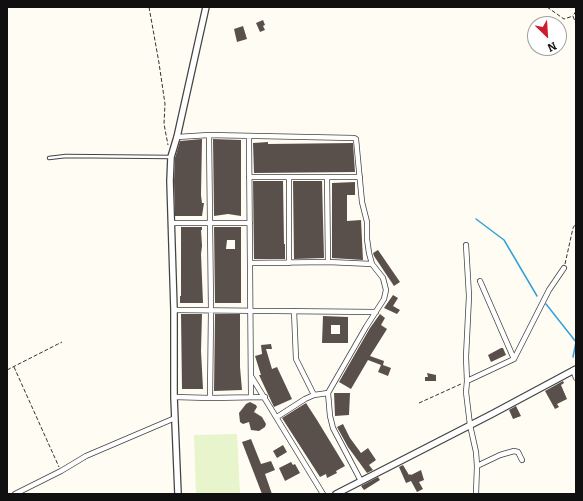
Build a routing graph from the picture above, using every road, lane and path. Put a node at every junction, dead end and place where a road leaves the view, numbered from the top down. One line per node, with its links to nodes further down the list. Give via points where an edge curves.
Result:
1 (149, 7): 10 (path, via 165,104 164,124)
2 (206, 7): 8 (street)
3 (547, 7): 5 (path, via 564,19)
4 (576, 11): 5 (path)
5 (573, 16): 6 (path)
6 (576, 24)
7 (209, 135): 8 (street); 9 (street); 19 (street)
8 (177, 137): 10 (street)
9 (249, 137): 12 (street); 15 (street, via 354,138 357,142)
10 (171, 157): 11 (lane); 16 (street)
11 (49, 158)
12 (249, 177): 13 (street); 17 (street)
13 (289, 177): 14 (street); 23 (street)
14 (327, 177): 15 (street); 21 (street)
15 (360, 177): 24 (street)
16 (172, 223): 19 (street); 27 (street)
17 (250, 223): 19 (street); 22 (street)
18 (576, 223): 25 (path)
19 (210, 224): 28 (street)
20 (466, 245): 39 (street)
21 (328, 262): 23 (street); 24 (street)
22 (250, 263): 23 (street); 29 (street)
23 (289, 263)
24 (372, 264): 31 (street, via 383,278 386,290)
25 (564, 268): 33 (street, via 549,290)
26 (480, 281): 33 (street)
27 (174, 310): 28 (street); 42 (street)
28 (211, 310): 29 (street); 45 (street)
29 (251, 311): 30 (street); 37 (street)
30 (294, 311): 31 (street); 41 (street, via 296,359)
31 (376, 312): 40 (street)
32 (62, 342): 34 (path)
33 (514, 359): 39 (street)
34 (14, 367): 35 (path); 52 (path)
35 (7, 370)
36 (575, 370): 38 (street); 49 (street)
37 (251, 375): 43 (street); 44 (street)
38 (576, 378)
39 (467, 381): 46 (path); 49 (street)
40 (328, 393): 41 (street); 53 (street, via 333,428)
41 (314, 395): 47 (street)
42 (174, 397): 45 (street); 48 (street)
43 (251, 397): 44 (street); 45 (street)
44 (265, 397): 47 (street)
45 (210, 398)
46 (419, 403)
47 (276, 417): 56 (street)
48 (175, 418): 52 (street, via 86,456); 55 (street)
49 (470, 426): 51 (street); 53 (street)
50 (522, 460): 51 (street, via 518,452 514,451)
51 (477, 466): 58 (street)
52 (61, 471): 54 (street)
53 (361, 481): 57 (street)
54 (15, 494)
55 (178, 494)
56 (323, 494)
57 (336, 494)
58 (476, 494)

